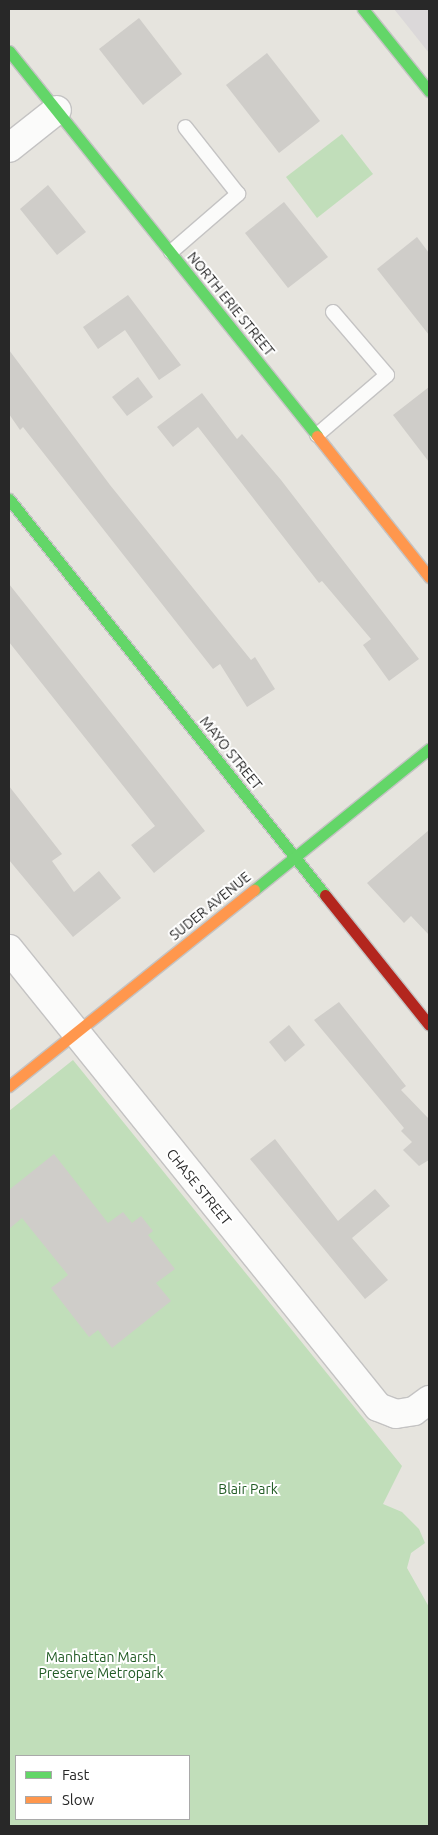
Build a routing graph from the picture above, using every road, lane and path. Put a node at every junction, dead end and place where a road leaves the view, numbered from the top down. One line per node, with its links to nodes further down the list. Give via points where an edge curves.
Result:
1 (363, 9): 3 (street)
2 (9, 51): 4 (street, NORTH ERIE STREET)
3 (429, 92)
4 (58, 110): 6 (street); 7 (street, NORTH ERIE STREET)
5 (184, 127): 7 (lane, via 238,194)
6 (9, 148)
7 (171, 252): 9 (street, NORTH ERIE STREET)
8 (334, 312): 9 (lane, via 387,375)
9 (317, 435): 11 (street, NORTH ERIE STREET)
10 (9, 499): 13 (street, MAYO STREET)
11 (429, 577)
12 (429, 749): 13 (street, SUDER AVENUE)
13 (295, 857): 15 (street, MAYO STREET); 16 (street, SUDER AVENUE)
14 (9, 949): 16 (street, CHASE STREET)
15 (429, 1025)
16 (75, 1033): 17 (street, SUDER AVENUE); 18 (street, CHASE STREET, via 378,1407 396,1414 414,1411)
17 (9, 1086)
18 (429, 1400)

